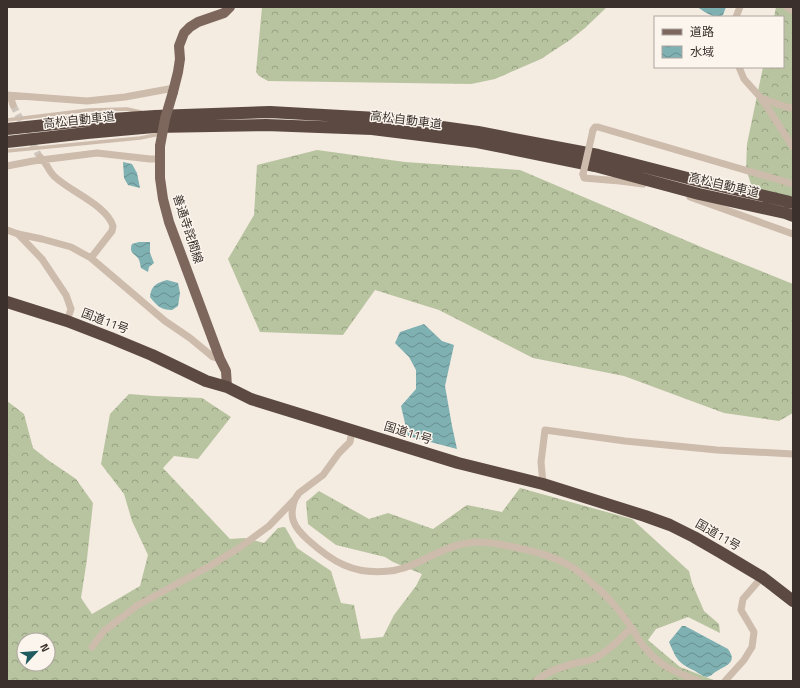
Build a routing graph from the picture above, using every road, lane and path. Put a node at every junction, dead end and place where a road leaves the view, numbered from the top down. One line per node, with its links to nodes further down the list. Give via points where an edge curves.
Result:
1 (230, 7): 5 (main road, 善通寺詫間線, via 224,13 198,22 184,34 179,46 180,59)
2 (787, 7): 3 (street)
3 (793, 11)
4 (739, 68): 7 (street, via 744,79)
5 (173, 90): 6 (street, via 87,101); 20 (main road, 善通寺詫間線, bridge, via 165,119)
6 (9, 95): 8 (street)
7 (761, 98): 9 (street); 17 (street)
8 (13, 106)
9 (793, 108)
10 (155, 116): 11 (lane, via 127,109 112,109); 13 (highway, 高松自動車道); 23 (highway, 高松自動車道, via 270,112 377,118 431,125 598,155)
11 (7, 120)
12 (205, 126): 14 (lane); 16 (highway, 高松自動車道, via 139,128); 24 (highway, 高松自動車道, via 266,125 372,129 477,142 595,166)
13 (7, 129)
14 (176, 131)
15 (169, 132): 18 (lane, via 140,138)
16 (7, 142)
17 (793, 147)
18 (7, 151)
19 (42, 158): 20 (street, via 97,153); 21 (street); 28 (street, via 53,176 94,204 111,220 112,231)
20 (160, 159): 31 (main road, 善通寺詫間線, via 163,199 169,222)
21 (7, 166)
22 (793, 184): 27 (street, bridge, via 598,126 593,130 584,174 584,178 651,185)
23 (793, 203)
24 (793, 216)
25 (7, 230): 26 (street)
26 (18, 234): 28 (street, via 71,247); 30 (street, via 42,259 66,295 71,308)
27 (793, 234)
28 (91, 258): 31 (street, via 159,316 213,357)
29 (7, 302): 30 (highway, 国道11号)
30 (67, 321): 32 (highway, 国道11号, via 152,355 206,381)
31 (220, 359): 32 (main road, 善通寺詫間線, via 226,371)
32 (227, 387): 33 (highway, 国道11号, via 251,399)
33 (352, 430): 35 (highway, 国道11号, via 458,463); 36 (street, via 350,442 323,475)
34 (793, 454): 35 (street, via 717,450 545,430 541,462)
35 (543, 484): 37 (highway, 国道11号, via 670,525)
36 (295, 499): 39 (street, via 292,514 299,531 322,552 344,565 379,572 410,566 464,544 483,542 513,546 563,562 577,571 609,598); 40 (street, via 269,526 239,548 208,568 138,604 104,631)
37 (762, 578): 38 (highway, 国道11号); 43 (street, via 743,599 741,610 754,632 752,647)
38 (793, 601)
39 (631, 628): 41 (street, via 599,655 561,667); 42 (street, via 646,650 659,662)
40 (92, 646)
41 (536, 681)
42 (698, 681)
43 (725, 681)

